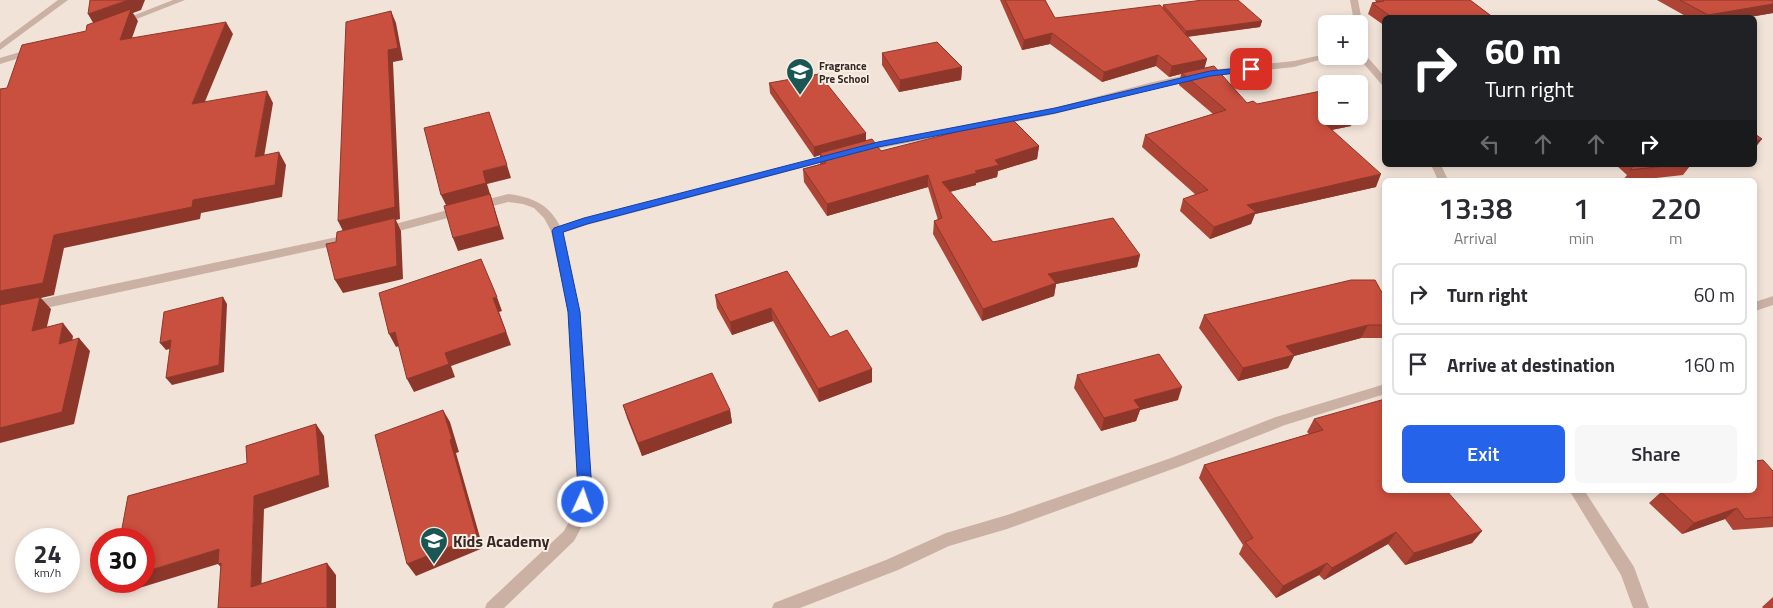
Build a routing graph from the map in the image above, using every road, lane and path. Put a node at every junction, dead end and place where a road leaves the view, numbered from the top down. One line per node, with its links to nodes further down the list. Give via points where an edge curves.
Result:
1 (64, 0): 6 (street)
2 (182, 0): 5 (street)
3 (1354, 0): 4 (street)
4 (1357, 15)
5 (108, 27)
6 (0, 46)
7 (45, 47): 9 (street)
8 (1318, 59): 12 (street, via 1210,73 1055,111 878,145)
9 (0, 61)
10 (1368, 63): 11 (street)
11 (1382, 79)
12 (557, 231): 13 (street, via 542,207 528,199 508,198); 20 (street, via 574,312 585,491 581,513 569,536)
13 (376, 232)
14 (357, 237): 17 (street)
15 (1773, 300): 16 (street)
16 (1757, 305)
17 (0, 313)
18 (1382, 390): 21 (street, via 1281,421 1176,462 1007,522 946,540 892,565)
19 (1578, 493): 22 (street, via 1628,572)
20 (493, 608)
21 (780, 608)
22 (1641, 608)

